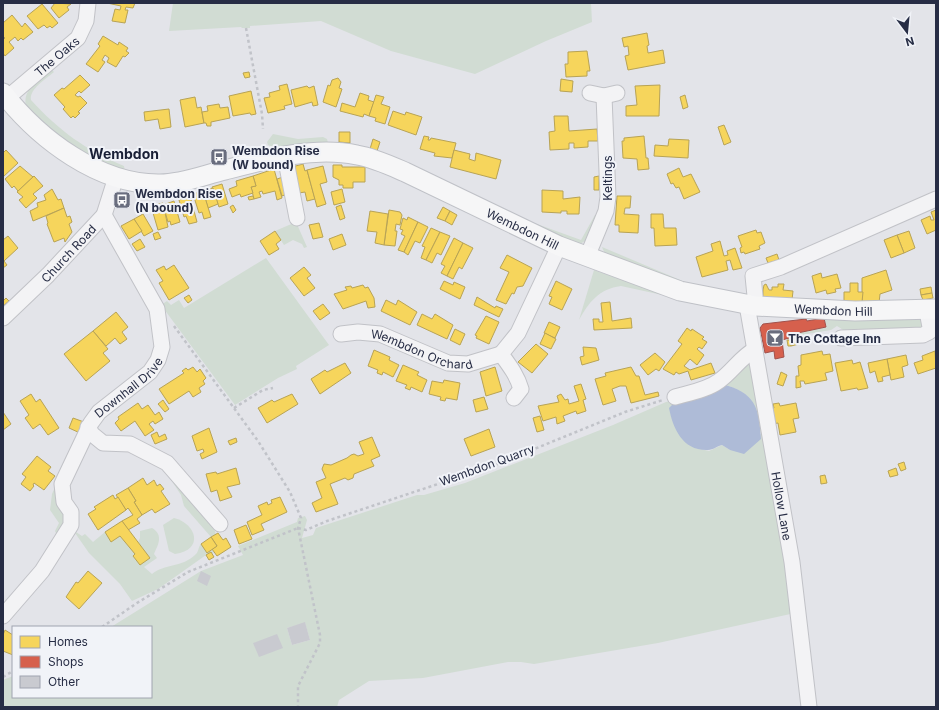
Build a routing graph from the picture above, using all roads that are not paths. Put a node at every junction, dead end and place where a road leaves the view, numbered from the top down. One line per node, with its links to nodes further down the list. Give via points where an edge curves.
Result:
1 (88, 3): 3 (street, The Oaks, via 86,21 78,38)
2 (604, 94): 10 (street, Keltings, via 608,197 606,211)
3 (5, 95): 5 (main road, Wembdon Hill, via 29,122 55,143 88,164)
4 (285, 156): 5 (main road, Wembdon Hill, via 162,184 132,182); 8 (street); 9 (main road, Wembdon Hill, via 334,152 379,161)
5 (116, 177): 7 (street, Church Road)
6 (936, 199): 11 (street, Hollow Lane, via 781,267 753,276)
7 (104, 215): 13 (street, Church Road, via 48,275); 20 (street, Downhall Drive, via 156,308 162,347 154,366 144,377 99,412)
8 (297, 218)
9 (559, 246): 10 (main road, Wembdon Hill); 17 (street, via 518,334)
10 (587, 257): 11 (main road, Wembdon Hill, via 680,291)
11 (752, 306): 12 (main road, Wembdon Hill, via 855,312); 16 (street, Hollow Lane)
12 (932, 310): 15 (street, via 929,332 923,335)
13 (3, 318)
14 (341, 334): 17 (street, Wembdon Orchard, via 380,334 448,363 468,364)
15 (841, 338)
16 (754, 350): 18 (street, via 743,356 718,382); 23 (street, Hollow Lane, via 792,562)
17 (501, 354): 19 (street, via 519,382 520,389)
18 (675, 397)
19 (514, 398)
20 (88, 427): 21 (street, Downhall Drive, via 103,443 130,444 167,463); 22 (street, Downhall Drive, via 62,484 71,525 42,572)
21 (220, 524)
22 (3, 616)
23 (809, 707)

